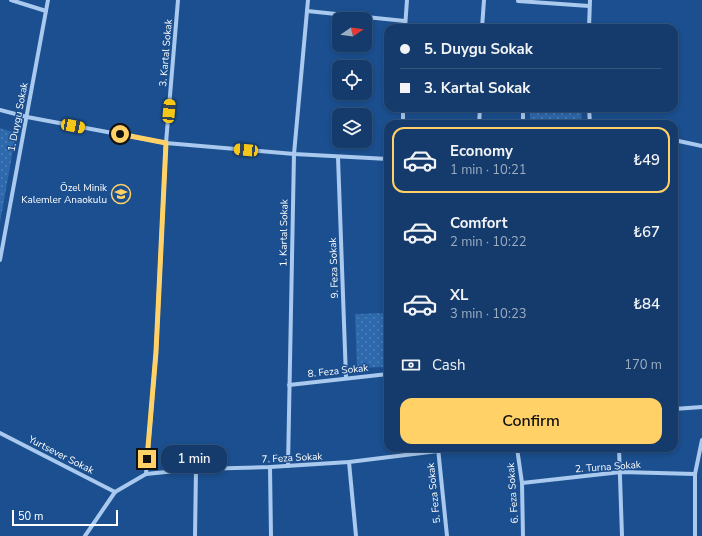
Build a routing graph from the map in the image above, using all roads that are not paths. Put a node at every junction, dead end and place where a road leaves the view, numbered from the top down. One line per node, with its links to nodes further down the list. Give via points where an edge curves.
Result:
1 (11, 0): 10 (street)
2 (48, 0): 10 (street, 1. Duygu Sokak)
3 (178, 0): 18 (street, 3. Kartal Sokak)
4 (308, 0): 11 (street, 1. Kartal Sokak)
5 (408, 0): 12 (street)
6 (484, 0): 13 (street)
7 (518, 0): 9 (street)
8 (590, 0): 9 (street)
9 (590, 6): 14 (street)
10 (46, 10): 16 (street, 1. Duygu Sokak)
11 (307, 10): 12 (street); 20 (street, 1. Kartal Sokak)
12 (405, 21)
13 (482, 24)
14 (589, 24)
15 (0, 110): 16 (street)
16 (26, 117): 18 (street); 23 (street, 1. Duygu Sokak)
17 (678, 141): 19 (street)
18 (166, 143): 20 (street); 40 (street, 3. Kartal Sokak, via 156,352)
19 (702, 146)
20 (294, 154): 21 (street); 26 (street, 1. Kartal Sokak)
21 (338, 157): 22 (street); 25 (street, 9. Feza Sokak)
22 (384, 159)
23 (0, 260)
24 (384, 374): 25 (street, 8. Feza Sokak)
25 (346, 378): 26 (street, 8. Feza Sokak)
26 (289, 385): 36 (street, 1. Kartal Sokak)
27 (702, 407): 28 (street)
28 (678, 409)
29 (0, 433): 43 (street, Yurtsever Sokak)
30 (702, 440): 41 (street)
31 (418, 452): 35 (street, 7. Feza Sokak)
32 (438, 452): 48 (street, 5. Feza Sokak)
33 (518, 452): 42 (street, 6. Feza Sokak)
34 (620, 452): 39 (street)
35 (350, 462): 36 (street, 7. Feza Sokak); 47 (street)
36 (288, 466): 37 (street, 7. Feza Sokak)
37 (270, 467): 38 (street, 7. Feza Sokak); 46 (street)
38 (196, 469): 40 (street, 7. Feza Sokak); 45 (street)
39 (621, 472): 41 (street, 2. Turna Sokak); 42 (street, 2. Turna Sokak); 50 (street)
40 (146, 474): 43 (street)
41 (695, 474): 51 (street)
42 (522, 483): 49 (street, 6. Feza Sokak)
43 (114, 492): 44 (street)
44 (86, 536)
45 (195, 536)
46 (271, 536)
47 (356, 536)
48 (447, 536)
49 (524, 536)
50 (622, 536)
51 (695, 536)

